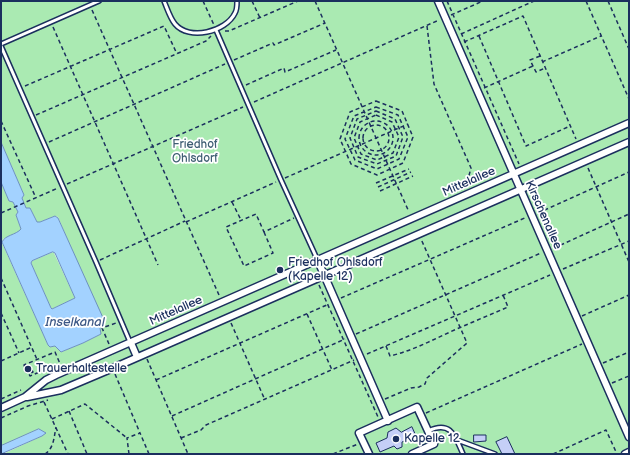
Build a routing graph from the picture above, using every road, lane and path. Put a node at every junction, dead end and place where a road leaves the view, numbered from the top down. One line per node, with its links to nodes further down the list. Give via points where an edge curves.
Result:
1 (99, 1): 14 (lane)
2 (164, 1): 21 (lane, via 174,24 181,29 204,33)
3 (203, 1): 21 (path)
4 (237, 1): 21 (lane, via 236,13)
5 (252, 1): 16 (path)
6 (298, 1): 16 (path)
7 (315, 1): 19 (path)
8 (438, 1): 17 (street, Kirschenallee)
9 (447, 1): 15 (path)
10 (483, 1): 15 (path)
11 (534, 1): 22 (path)
12 (586, 1): 24 (path)
13 (608, 1): 30 (path)
14 (90, 5): 18 (lane); 29 (path)
15 (453, 14): 17 (path); 22 (path)
16 (260, 18): 21 (path, via 229,31)
17 (445, 18): 20 (path); 25 (street, Kirschenallee)
18 (51, 22): 27 (lane); 37 (path)
19 (325, 22): 31 (path); 34 (path)
20 (427, 26): 36 (path); 102 (path, via 434,84 472,168 466,188)
21 (216, 30): 32 (path, via 206,41); 34 (lane)
22 (461, 34): 25 (path); 26 (path)
23 (478, 36): 26 (path); 33 (path, via 523,16); 41 (path)
24 (601, 36): 35 (path); 47 (path)
25 (453, 37): 28 (street, Kirschenallee)
26 (465, 42): 28 (path); 43 (path)
27 (1, 45): 44 (lane)
28 (457, 45): 45 (street, Kirschenallee)
29 (109, 49): 32 (path, via 164,26); 37 (path); 40 (path)
30 (629, 49)
31 (337, 50): 36 (path); 42 (path, via 286,72 284,68)
32 (177, 54): 40 (path)
33 (540, 56): 35 (path); 38 (path, via 530,60)
34 (230, 62): 42 (lane); 48 (path)
35 (542, 62): 39 (path)
36 (343, 63): 49 (path); 50 (path)
37 (70, 66): 44 (path); 46 (path)
38 (533, 66): 39 (path, via 536,72); 41 (path)
39 (545, 68): 62 (path)
40 (122, 78): 46 (path); 48 (path)
41 (498, 82): 43 (path); 62 (path, via 526,146)
42 (241, 87): 49 (lane)
43 (485, 87): 45 (path); 87 (path)
44 (19, 88): 53 (lane)
45 (477, 91): 90 (street, Kirschenallee)
46 (83, 95): 53 (path); 56 (path)
47 (629, 99)
48 (134, 104): 56 (path); 73 (path)
49 (248, 104): 73 (path); 93 (lane)
50 (363, 107): 51 (path); 59 (path, via 376,101 402,111); 78 (path, via 350,112 342,132 340,139)
51 (365, 112): 52 (path); 61 (path, via 376,107 398,115); 77 (path, via 354,116 345,139)
52 (366, 115): 54 (path); 63 (path, via 376,111 395,118); 75 (path, via 357,120 350,138)
53 (32, 117): 70 (lane)
54 (368, 119): 57 (path); 64 (path, via 376,116 392,122); 74 (path, via 360,122 354,138)
55 (1, 121): 103 (path)
56 (94, 122): 70 (path); 83 (path)
57 (370, 123): 60 (path); 65 (path, via 376,120 389,125); 71 (path, via 363,125 358,138)
58 (629, 123): 72 (street, Mittelallee)
59 (408, 124): 61 (path); 86 (path, via 413,137 403,163)
60 (371, 126): 66 (path, via 376,124 386,128); 67 (path); 69 (path, via 367,128 363,138)
61 (403, 126): 63 (path); 84 (path, via 408,137 399,159)
62 (570, 126): 72 (path)
63 (399, 128): 64 (path); 81 (path, via 403,137 396,156)
64 (395, 129): 65 (path); 80 (path, via 399,137 393,153)
65 (392, 131): 66 (path); 79 (path, via 394,137 389,150)
66 (388, 133): 67 (path); 76 (path, via 390,137 386,147)
67 (376, 138): 69 (path); 76 (path)
68 (629, 142): 82 (street, Mittelallee)
69 (365, 143): 71 (path); 76 (path, via 367,148 377,151)
70 (44, 144): 97 (lane)
71 (361, 144): 74 (path); 79 (path, via 364,151 377,156)
72 (578, 145): 87 (street, Mittelallee)
73 (153, 146): 83 (path); 111 (path)
74 (358, 146): 75 (path); 80 (path, via 361,154 377,160)
75 (354, 148): 77 (path); 81 (path, via 358,157 377,164)
76 (382, 149): 79 (path)
77 (350, 150): 78 (path); 84 (path, via 355,160 377,169)
78 (345, 152): 86 (path, via 351,164 371,172 377,174); 93 (path)
79 (383, 153): 80 (path)
80 (385, 157): 81 (path)
81 (386, 160): 84 (path)
82 (585, 161): 99 (path); 100 (street, Mittelallee)
83 (113, 164): 97 (path); 115 (path)
84 (388, 164): 86 (path)
85 (410, 168): 91 (path)
86 (390, 169): 91 (path)
87 (522, 170): 90 (street, Mittelallee)
88 (411, 172): 94 (path)
89 (629, 172): 99 (path)
90 (514, 174): 100 (street, Kirschenallee); 102 (street, Mittelallee)
91 (393, 176): 94 (path); 95 (path)
92 (413, 176): 96 (path)
93 (281, 180): 104 (path); 108 (lane)
94 (395, 180): 96 (path); 98 (path)
95 (376, 183)
96 (397, 183): 101 (path); 109 (path)
97 (62, 186): 103 (path); 121 (lane)
98 (378, 187)
99 (596, 187): 107 (path); 112 (path)
100 (520, 189): 107 (street, Kirschenallee); 114 (street, Mittelallee)
101 (380, 191)
102 (469, 194): 109 (street, Mittelallee)
103 (36, 198): 105 (path)
104 (232, 202): 110 (path); 111 (path)
105 (1, 213)
106 (629, 214): 112 (path)
107 (532, 215): 118 (street, Kirschenallee); 119 (path)
108 (298, 217): 113 (path); 120 (lane)
109 (412, 219): 120 (street, Mittelallee)
110 (241, 220): 113 (path, via 256,214); 113 (path, via 226,227 244,266 273,253)
111 (185, 222): 115 (path); 132 (path)
112 (612, 222): 117 (path); 118 (path)
113 (264, 232)
114 (418, 234): 119 (path); 125 (street, Mittelallee)
115 (146, 239): 121 (path); 123 (path)
116 (629, 241): 117 (path)
117 (622, 244): 122 (path); 124 (path)
118 (547, 250): 124 (street, Kirschenallee); 128 (path)
119 (430, 260): 128 (path); 131 (path)
120 (318, 261): 125 (street); 132 (street, Mittelallee)
121 (96, 262): 139 (lane)
122 (629, 262)
123 (158, 265)
124 (557, 272): 129 (path); 138 (street, Kirschenallee)
125 (324, 276): 127 (street, Mittelallee); 131 (street)
126 (1, 278): 148 (path)
127 (317, 279): 133 (path); 137 (street, Mittelallee)
128 (445, 294): 136 (path); 141 (path)
129 (503, 295): 136 (path); 140 (path, via 508,307)
130 (629, 296): 138 (path)
131 (335, 301): 133 (path); 141 (street)
132 (222, 303): 144 (street, Mittelallee)
133 (328, 304): 135 (path); 142 (path)
134 (1, 313): 151 (path)
135 (307, 314): 145 (path); 149 (path)
136 (455, 316): 140 (path); 147 (path)
137 (228, 318): 145 (path); 152 (street, Mittelallee)
138 (577, 318): 143 (street, Kirschenallee)
139 (121, 320): 144 (lane); 146 (path, via 102,328)
140 (460, 328): 147 (path, via 404,353 390,356); 176 (path, via 467,343 427,378 425,384)
141 (351, 337): 142 (path); 154 (street)
142 (344, 340): 149 (path); 156 (path)
143 (587, 341): 159 (street, Kirschenallee); 179 (path)
144 (131, 343): 153 (street); 171 (street, Mittelallee, via 46,380)
145 (240, 343): 167 (path); 168 (path)
146 (109, 344)
147 (386, 346): 154 (path)
148 (32, 347): 151 (path); 155 (path)
149 (323, 349): 162 (path); 167 (path)
150 (629, 352): 159 (path)
151 (19, 353): 157 (path)
152 (145, 354): 153 (street, Mittelallee); 168 (path)
153 (137, 357): 160 (street, Mittelallee)
154 (360, 357): 156 (path); 176 (street)
155 (37, 359): 158 (path, via 55,352); 161 (path, via 24,365); 163 (path)
156 (353, 360): 162 (path); 184 (path)
157 (1, 361)
158 (61, 366)
159 (598, 366): 169 (street, Kirschenallee)
160 (113, 368): 171 (street, Mittelallee, via 60,390); 187 (path)
161 (26, 369): 163 (path, via 30,368 33,372 30,376); 164 (path)
162 (332, 370): 174 (path)
163 (42, 371): 165 (path)
164 (27, 373)
165 (44, 374)
166 (629, 376): 169 (path)
167 (256, 379): 174 (path); 180 (path)
168 (156, 380): 180 (path)
169 (607, 386): 188 (street, Kirschenallee)
170 (25, 389): 172 (path)
171 (25, 397): 177 (street, Mittelallee)
172 (1, 399)
173 (50, 400): 175 (path)
174 (265, 400): 190 (path)
175 (44, 401): 181 (path); 182 (path)
176 (379, 402): 183 (street)
177 (1, 408)
178 (69, 411): 182 (path); 189 (path, via 85,404); 196 (path)
179 (421, 415): 183 (street, via 417,407); 186 (street)
180 (172, 416): 190 (path)
181 (1, 418)
182 (52, 419): 185 (path)
183 (388, 421): 184 (street)
184 (381, 424): 191 (street, via 359,433)
185 (56, 427): 194 (path, via 53,443); 195 (path)
186 (428, 431): 192 (lane, via 446,428 451,430); 202 (street, via 434,444)
187 (140, 433): 189 (path); 198 (path)
188 (629, 437)
189 (127, 438): 197 (path)
190 (181, 438): 199 (path)
191 (363, 442): 200 (path); 201 (street)
192 (458, 442): 203 (lane); 204 (lane)
193 (629, 453): 207 (street)
194 (45, 454)
195 (68, 454)
196 (87, 454)
197 (129, 454)
198 (149, 454)
199 (188, 454)
200 (333, 454)
201 (369, 454)
202 (412, 454)
203 (463, 454)
204 (495, 454)
205 (553, 454): 206 (path, via 606,430)
206 (617, 454)
207 (625, 454)

